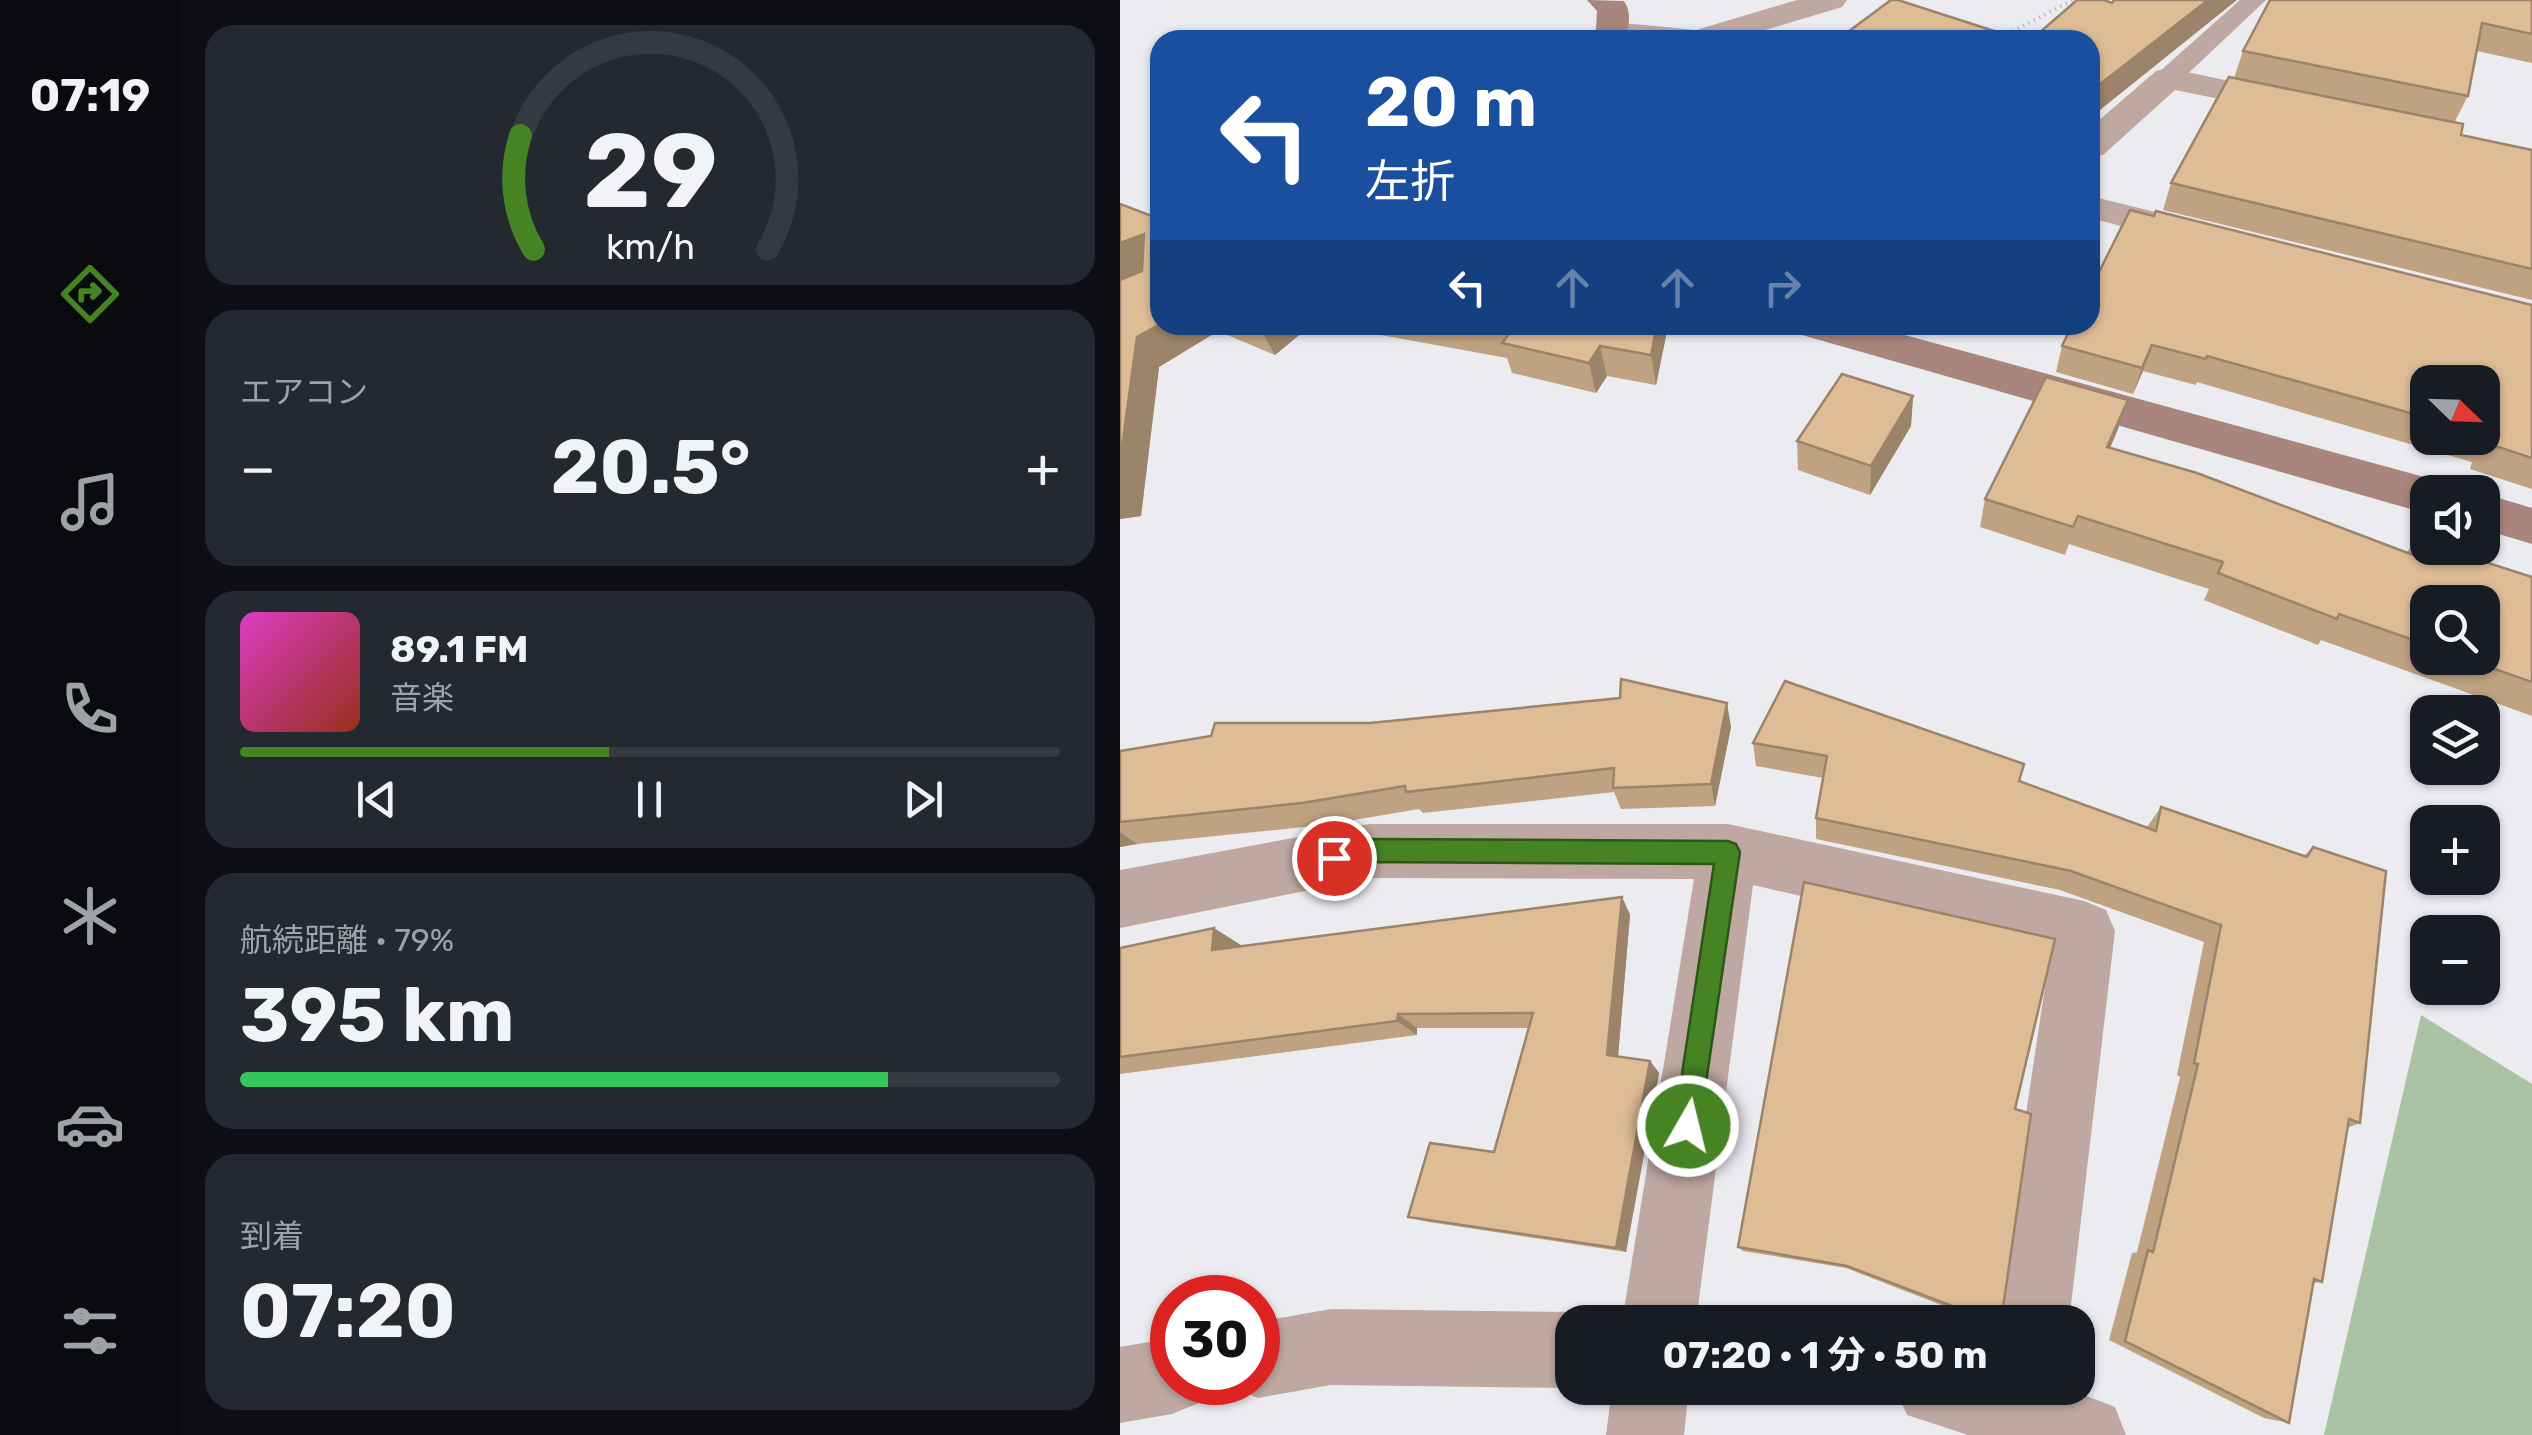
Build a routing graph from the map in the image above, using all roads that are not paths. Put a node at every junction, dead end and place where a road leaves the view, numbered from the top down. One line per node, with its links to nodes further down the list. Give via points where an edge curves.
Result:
1 (1603, 0): 4 (street, via 1613,8)
2 (1832, 0): 5 (street)
3 (2254, 0): 6 (lane)
4 (1608, 30)
5 (1731, 30)
6 (2168, 78): 7 (street); 8 (street)
7 (2322, 110)
8 (2100, 138)
9 (2100, 210): 10 (street)
10 (2244, 246)
11 (1853, 335): 12 (street)
12 (2410, 491)
13 (2500, 516): 14 (street)
14 (2532, 526)
15 (1728, 852): 16 (street, via 1370,850); 17 (street); 18 (street, via 2084,931)
16 (1120, 898)
17 (1661, 1305)
18 (2034, 1305)
19 (1555, 1350): 20 (street, via 1331,1347)
20 (1280, 1356)
21 (1150, 1380): 22 (street)
22 (1120, 1385)
23 (1648, 1405): 26 (street)
24 (2018, 1405): 25 (street)
25 (2043, 1410)
26 (1644, 1435)

